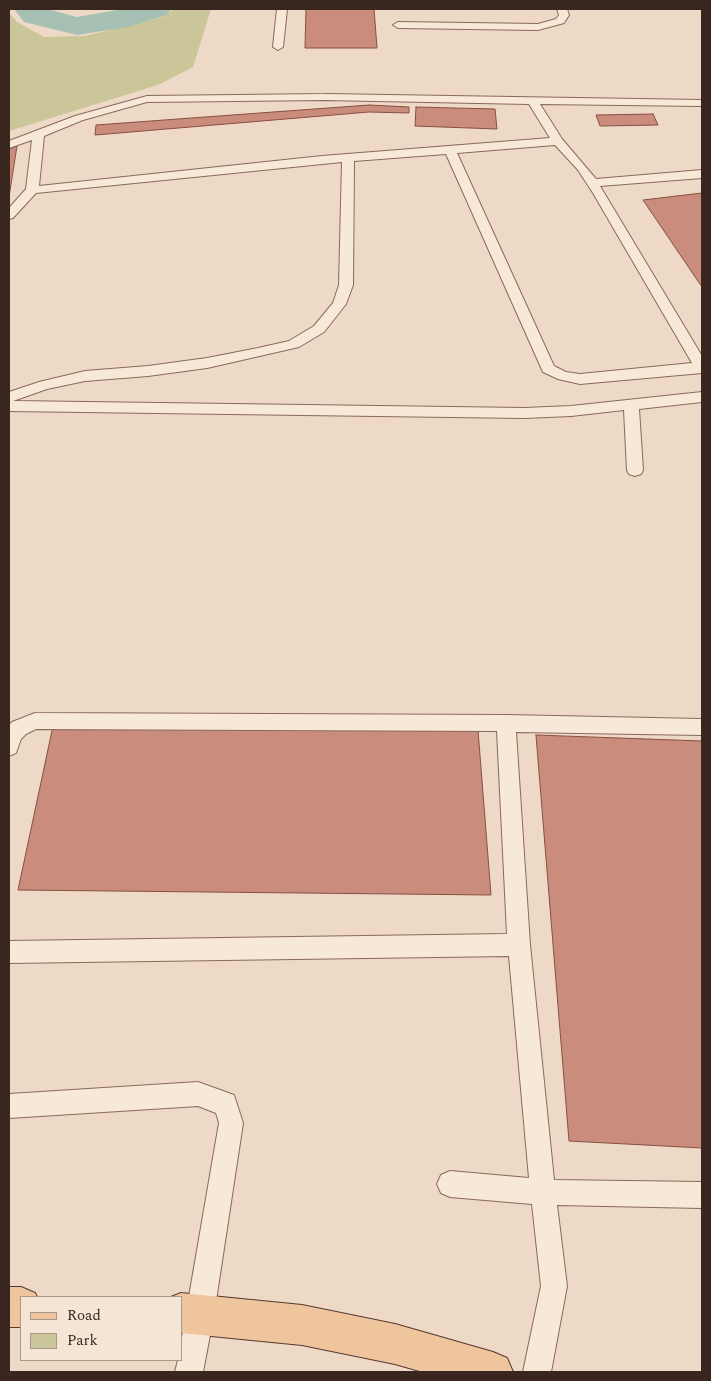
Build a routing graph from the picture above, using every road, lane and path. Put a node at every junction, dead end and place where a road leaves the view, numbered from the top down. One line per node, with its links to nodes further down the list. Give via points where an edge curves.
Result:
1 (282, 9): 4 (lane)
2 (562, 9): 3 (lane, via 564,16 560,21 538,27)
3 (398, 25)
4 (278, 47)
5 (532, 100): 6 (lane); 7 (lane, via 147,99 79,118); 8 (lane)
6 (702, 103)
7 (38, 134): 9 (lane); 14 (lane)
8 (558, 141): 10 (lane); 13 (lane)
9 (9, 145)
10 (450, 150): 11 (lane); 16 (lane, via 548,368 563,376 580,379)
11 (348, 158): 14 (lane); 17 (lane, via 346,285 339,304 319,329 294,344 258,353 158,370 85,376)
12 (702, 174): 13 (lane)
13 (592, 182): 16 (lane)
14 (32, 190): 15 (lane)
15 (9, 215)
16 (702, 367)
17 (9, 397)
18 (702, 397): 19 (lane)
19 (631, 405): 20 (lane, via 524,413); 21 (lane)
20 (9, 406)
21 (635, 470)
22 (506, 723): 23 (lane); 24 (lane, via 35,721 12,735); 25 (lane)
23 (702, 727)
24 (9, 747)
25 (519, 945): 26 (lane); 29 (lane)
26 (9, 952)
27 (9, 1106): 31 (lane, via 198,1094 225,1104 231,1123)
28 (450, 1184): 29 (lane)
29 (543, 1192): 30 (lane); 34 (lane, via 554,1286)
30 (702, 1195)
31 (191, 1314): 32 (lane); 33 (main road, via 302,1325 395,1344)
32 (189, 1372)
33 (493, 1372)
34 (538, 1372)

